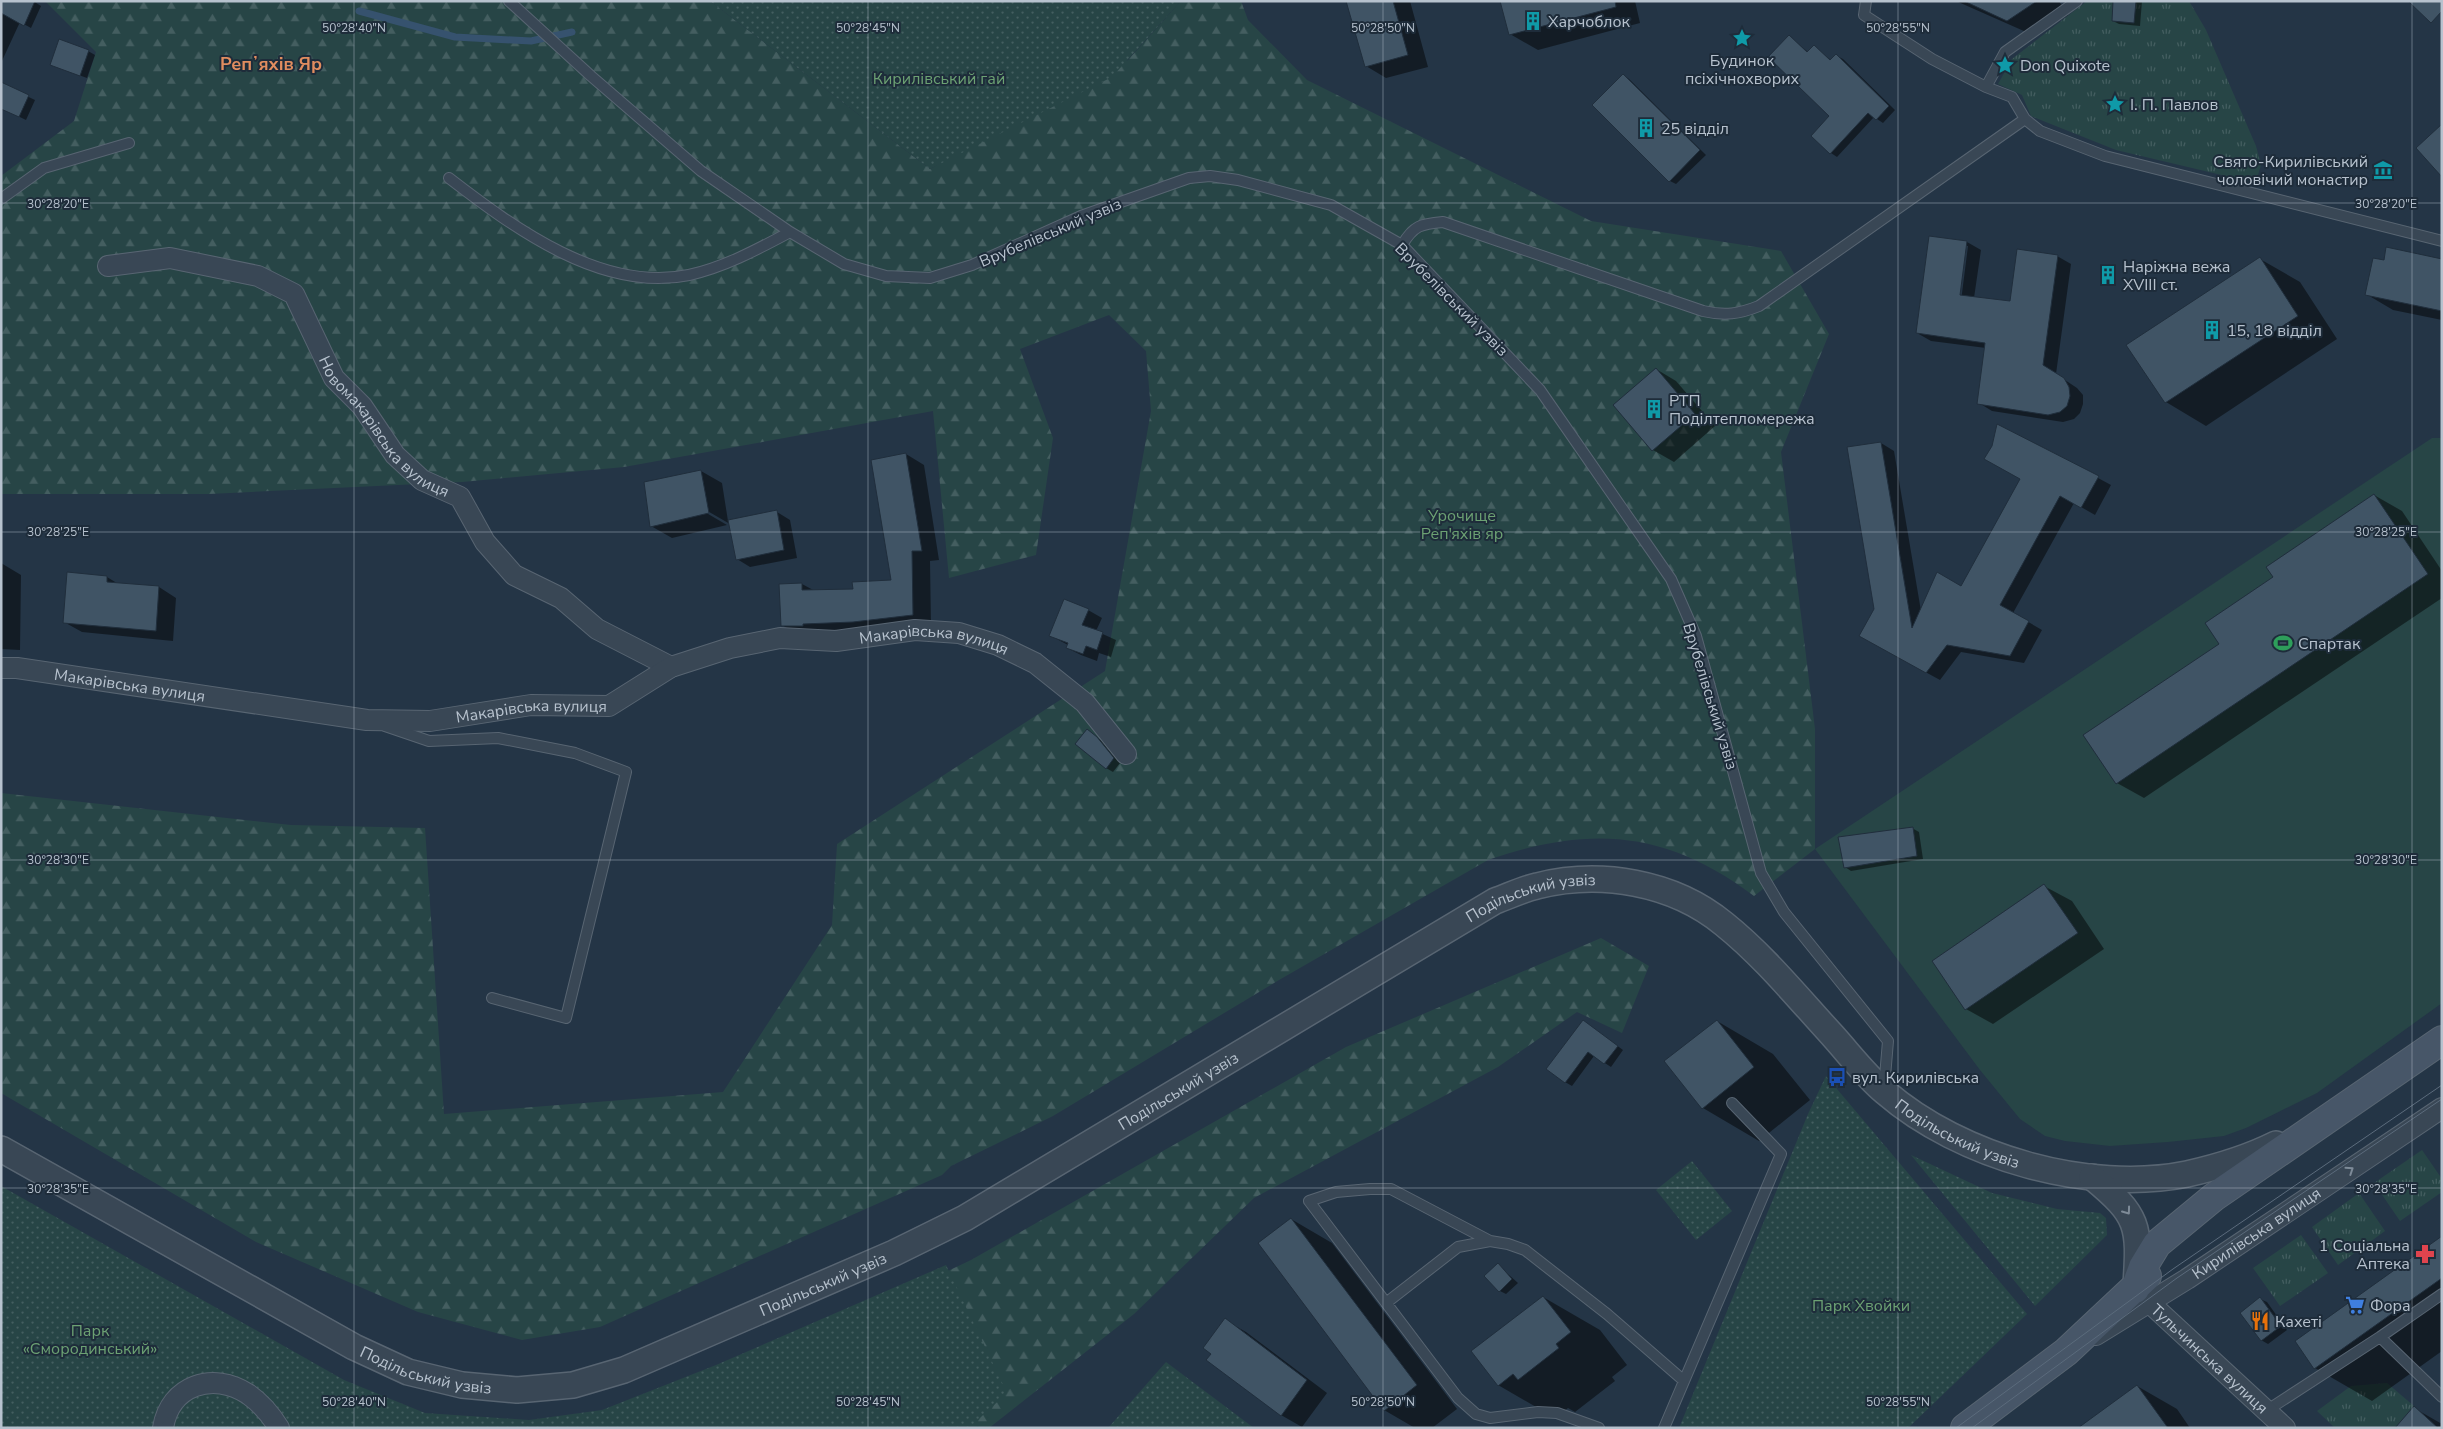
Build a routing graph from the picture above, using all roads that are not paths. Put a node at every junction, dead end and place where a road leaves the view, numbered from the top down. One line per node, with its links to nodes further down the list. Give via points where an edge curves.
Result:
1 (509, 1): 9 (lane, Врубелівський узвіз, via 701,171)
2 (1866, 1): 4 (lane, via 1864,15 1932,59)
3 (2077, 1): 4 (lane, via 2004,52)
4 (1986, 87): 5 (lane, via 2012,97)
5 (2025, 118): 10 (lane, via 2040,131 2105,156); 11 (lane, via 1759,306 1739,314 1703,311 1443,222 1424,224 1411,231)
6 (129, 143): 8 (lane, via 44,168)
7 (449, 178): 9 (lane, via 498,216 550,246 610,271 642,278 697,272 737,260)
8 (1, 199)
9 (790, 232): 11 (lane, Врубелівський узвіз, via 844,264 886,276 930,278 972,265 1081,216 1189,178 1210,176 1238,180 1331,205)
10 (2442, 241)
11 (1402, 245): 19 (lane, Врубелівський узвіз, via 1540,390 1671,579 1696,636 1761,873 1784,912 1888,1041)
12 (108, 266): 13 (street, Новомакарівська вулиця, via 170,258 258,276 294,294 334,378 362,406 395,455 422,480 460,496 486,542 514,575 561,598 597,629)
13 (671, 667): 15 (street, Макарівська вулиця, via 609,706 531,705 430,721); 16 (street, Макарівська вулиця, via 730,648 780,638 836,641 915,630 959,633 998,645 1035,663 1085,703)
14 (1, 668): 15 (street, Макарівська вулиця)
15 (367, 720): 17 (lane, via 429,741 498,738 575,753 626,772 566,1018)
16 (1126, 754)
17 (492, 998)
18 (2442, 1040): 22 (main road, Кирилівська вулиця)
19 (1884, 1092): 23 (street, Подільський узвіз, via 1758,955 1723,922 1684,900 1636,882 1585,879 1537,886 1495,901 965,1218 894,1253 624,1370 573,1385 517,1390 462,1385 408,1372 354,1347); 24 (street, Подільський узвіз, via 1933,1127 1990,1154 2039,1168)
20 (1732, 1103): 30 (lane, via 1782,1154)
21 (2442, 1108): 27 (street, Кирилівська вулиця, one-way to 21)
22 (2316, 1126): 24 (street, Подільський узвіз, via 2245,1159 2186,1174); 27 (main road, Кирилівська вулиця, via 2214,1197 2212,1211 2207,1218 2180,1239)
23 (1, 1149)
24 (2092, 1177): 27 (street, one-way to 27, via 2116,1196 2131,1215 2137,1239)
25 (1490, 1240): 28 (lane, via 1458,1247); 28 (lane, via 1391,1189 1336,1192 1310,1201); 30 (lane, via 1525,1250 1607,1314)
26 (2442, 1294): 29 (lane)
27 (2142, 1296): 32 (street, Тульчинська вулиця); 37 (main road, Кирилівська вулиця)
28 (1386, 1303): 35 (lane, via 1458,1398 1476,1414 1490,1418 1557,1413)
29 (2380, 1338): 31 (lane); 32 (lane)
30 (1683, 1380): 36 (lane)
31 (2442, 1397)
32 (2266, 1411): 38 (street, Тульчинська вулиця)
33 (163, 1428): 34 (street, via 165,1417 178,1394 201,1383 227,1384 248,1394 269,1412)
34 (279, 1428)
35 (1599, 1428)
36 (1664, 1428)
37 (1965, 1428)
38 (2285, 1428)

